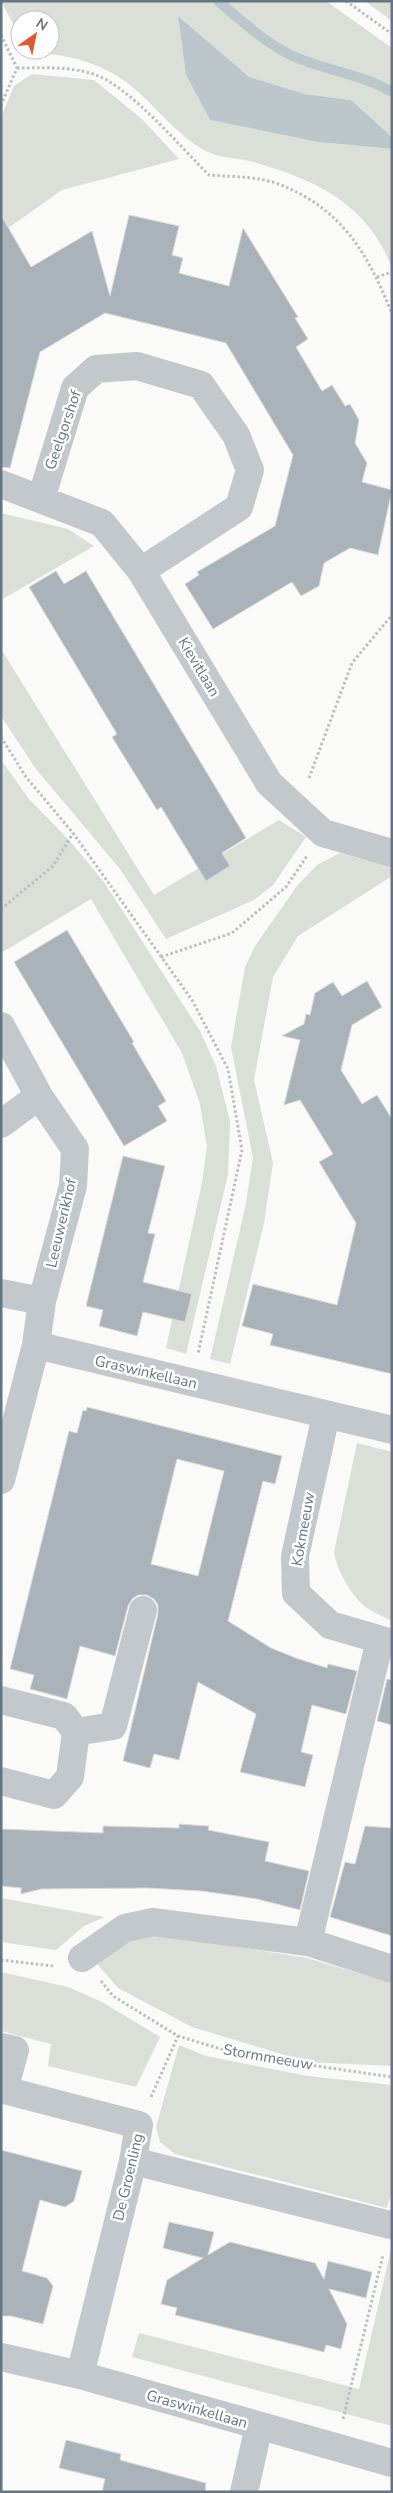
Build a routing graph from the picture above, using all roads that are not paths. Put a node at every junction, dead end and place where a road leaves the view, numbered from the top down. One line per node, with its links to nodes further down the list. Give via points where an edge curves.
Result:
1 (1, 484): 2 (street, Kievitlaan)
2 (41, 499): 3 (street, Kievitlaan, via 102,523); 3 (street, Geelgorshof, via 75,388 96,369 137,366 201,385 236,435 250,470 239,507)
3 (141, 570): 4 (street, Kievitlaan, via 269,783 323,834)
4 (392, 853)
5 (1, 1026): 6 (street, Leeuwerikhof)
6 (39, 1096): 7 (street); 9 (street, Leeuwerikhof, via 75,1149 73,1186)
7 (1, 1124)
8 (1, 1293): 9 (street)
9 (42, 1301): 10 (street, Leeuwerikhof)
10 (36, 1345): 11 (street, Graswinkellaan); 13 (street)
11 (326, 1415): 12 (street, Graswinkellaan); 15 (street, Kokmeeuw, via 296,1556 296,1593 330,1625)
12 (392, 1430)
13 (1, 1480)
14 (143, 1610): 17 (street, via 113,1726)
15 (386, 1641): 19 (street)
16 (1, 1700): 17 (street, via 64,1716)
17 (76, 1732): 18 (street, via 70,1777 54,1795)
18 (1, 1781)
19 (308, 1942): 20 (street, via 153,1922 125,1928); 21 (street)
20 (82, 1958)
21 (392, 1968)
22 (8, 2048): 23 (street, De Groenling, via 4,2090 139,2125)
23 (133, 2161): 24 (street); 26 (street, De Groenling)
24 (390, 2225)
25 (1, 2357): 26 (street, Graswinkellaan)
26 (80, 2375): 27 (street, Graswinkellaan)
27 (259, 2426): 28 (street, Graswinkellaan); 29 (street)
28 (392, 2463)
29 (244, 2492)

